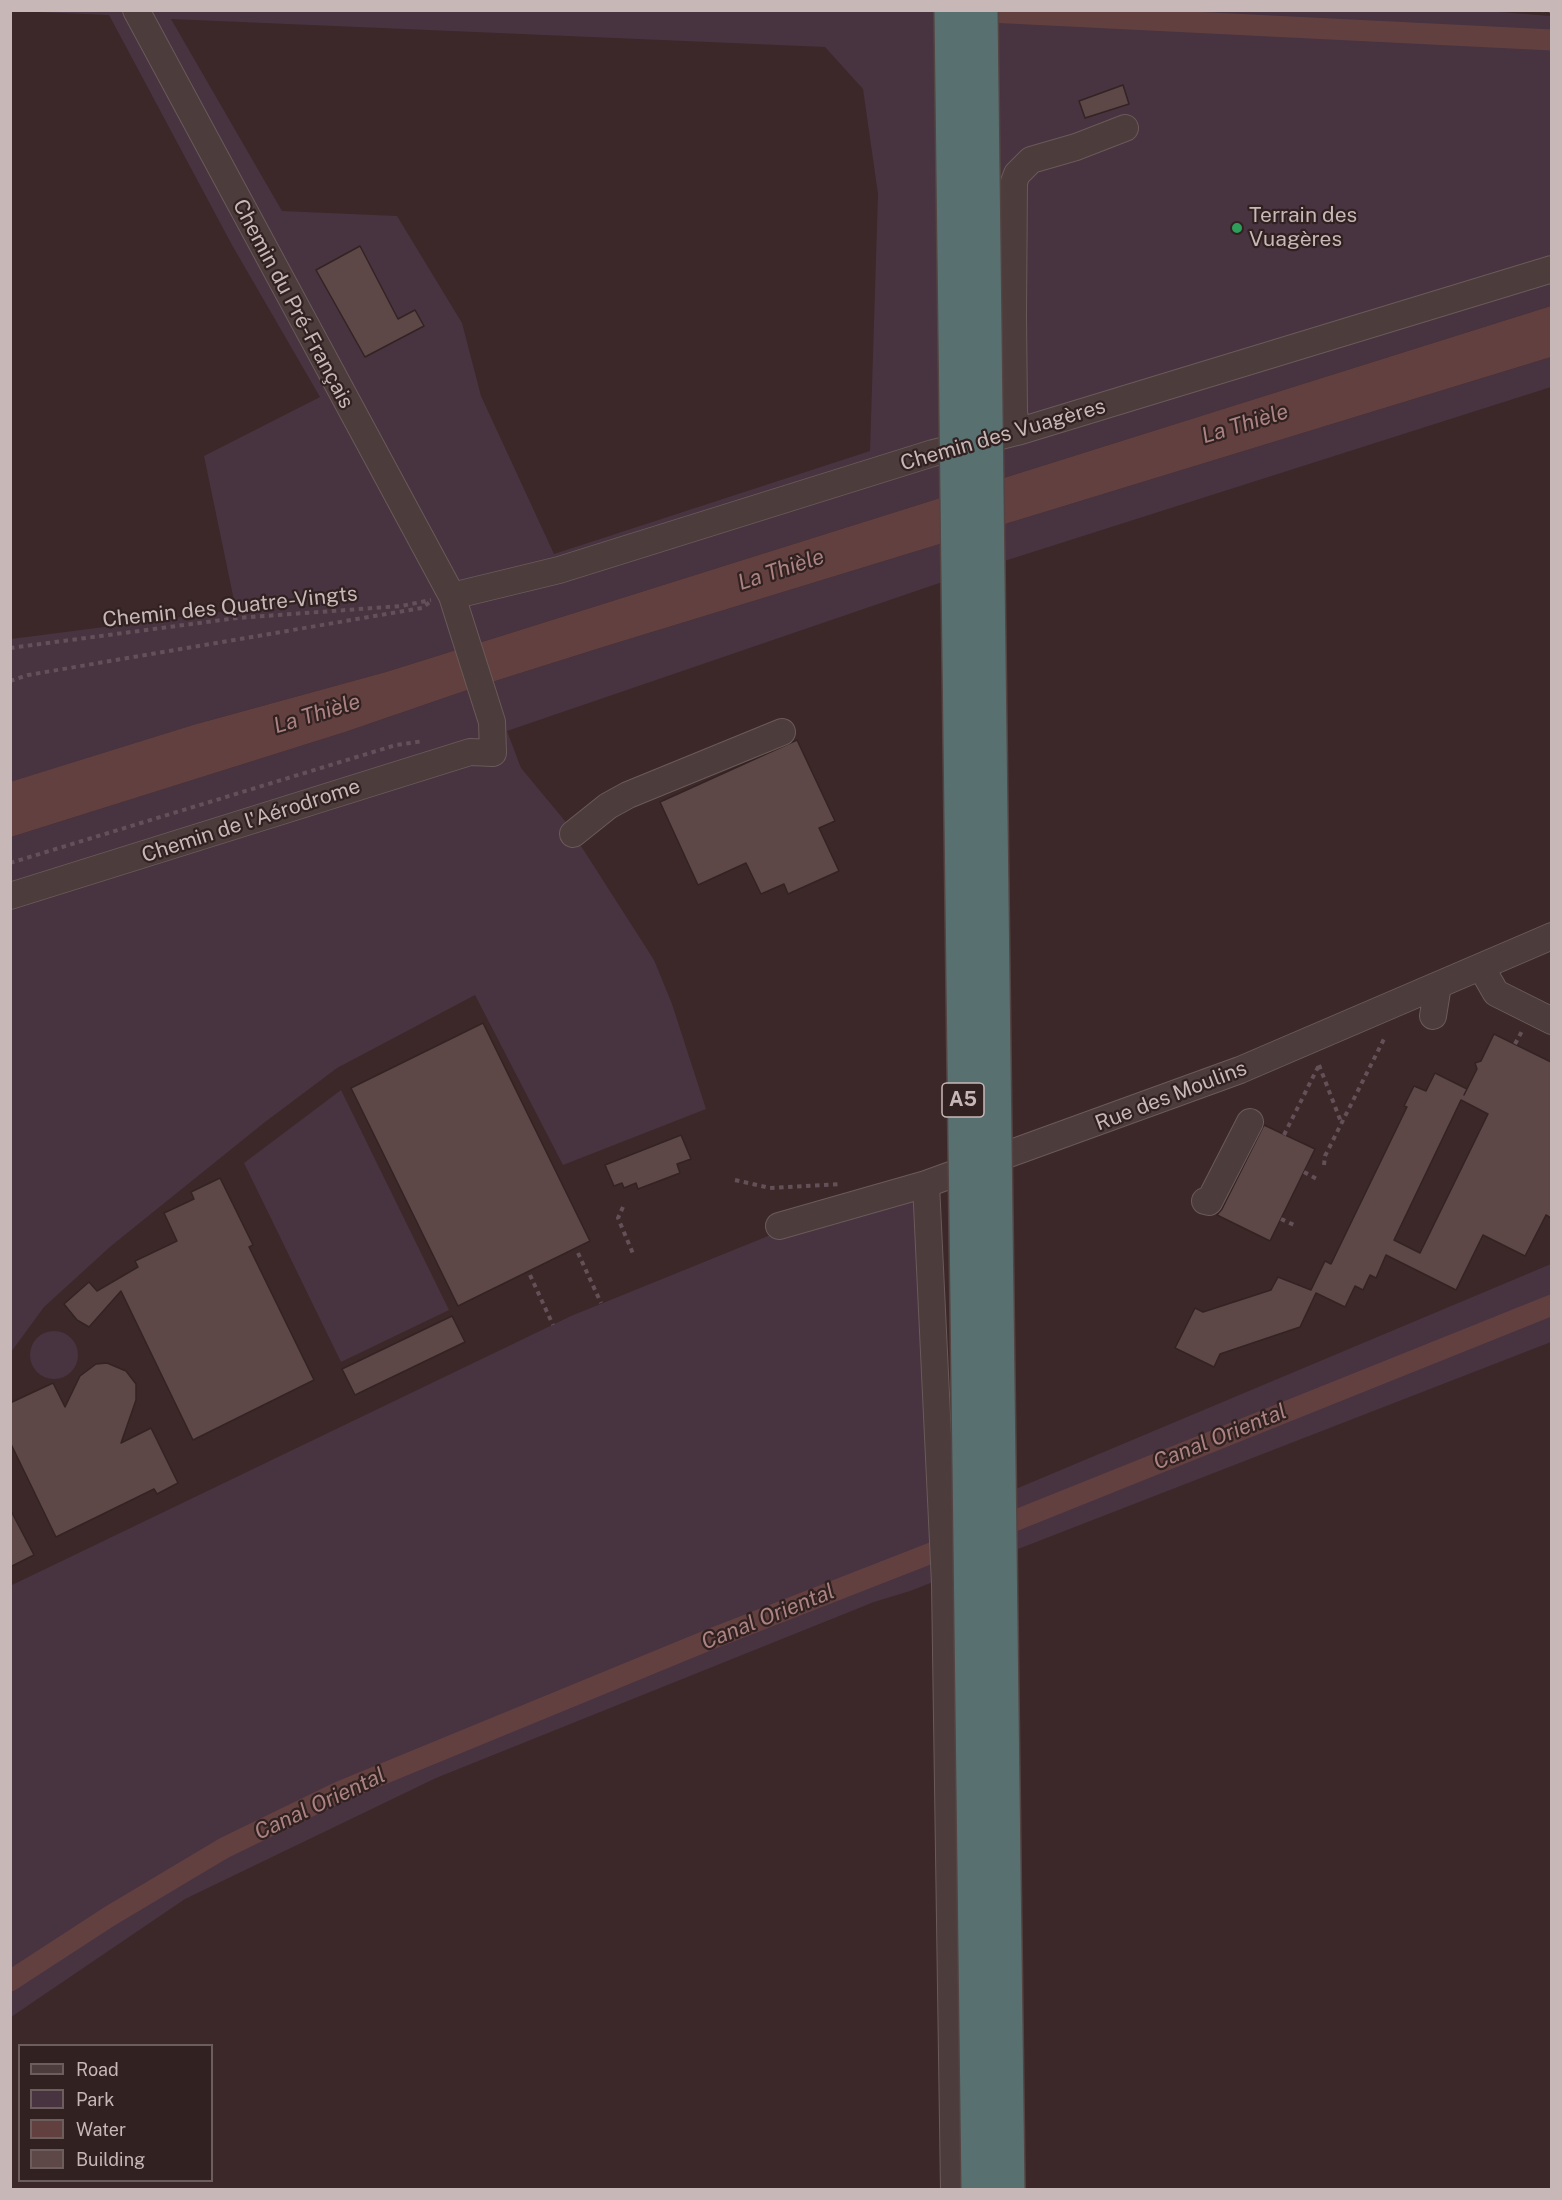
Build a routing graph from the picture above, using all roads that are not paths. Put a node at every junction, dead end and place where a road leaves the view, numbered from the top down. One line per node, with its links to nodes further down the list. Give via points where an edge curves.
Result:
1 (135, 10): 7 (street, Chemin du Pré-Français)
2 (951, 10): 22 (highway, A5, bridge)
3 (981, 10): 23 (highway, A5, bridge)
4 (1125, 128): 6 (street, via 1031,160 1014,182 1013,358)
5 (1551, 269): 6 (street, Chemin des Vuagères)
6 (1017, 432): 7 (street, Chemin des Vuagères, via 933,453)
7 (448, 602): 9 (street, Chemin du Pré-Français, via 492,722)
8 (783, 732): 10 (street, via 628,795)
9 (493, 753): 11 (street, Chemin de l'Aérodrome, via 470,752)
10 (573, 834)
11 (10, 896)
12 (1551, 936): 13 (street, Rue des Moulins)
13 (1481, 968): 14 (street, Rue des Moulins); 16 (street, via 1496,993)
14 (1438, 985): 15 (street); 18 (street, Rue des Moulins, via 1240,1070)
15 (1433, 1016)
16 (1551, 1021)
17 (1250, 1122): 19 (street, via 1209,1202)
18 (926, 1184): 20 (street, Rue des Moulins); 21 (street, via 945,1584)
19 (1205, 1201)
20 (779, 1226)
21 (954, 2190)
22 (978, 2190)
23 (1008, 2190)

